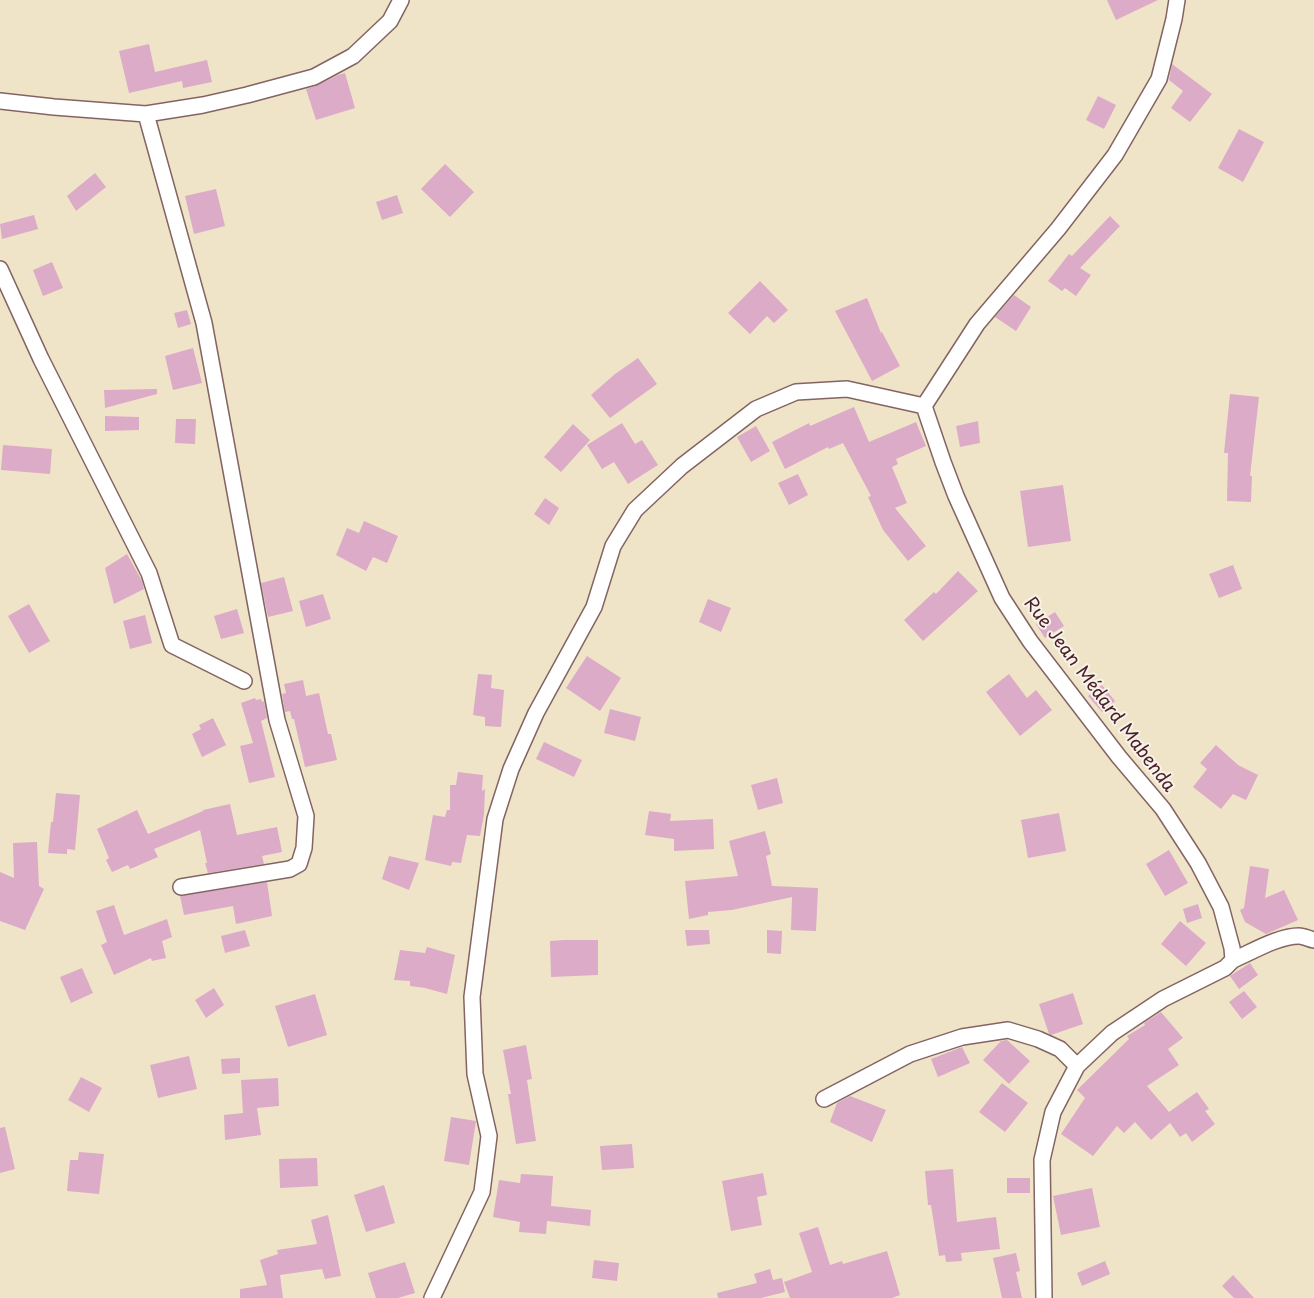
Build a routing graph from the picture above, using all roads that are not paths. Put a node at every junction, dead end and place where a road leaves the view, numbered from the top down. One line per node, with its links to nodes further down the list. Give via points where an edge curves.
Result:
1 (401, 0): 4 (street, via 390,21 354,56 314,76 247,96)
2 (1177, 0): 6 (street, via 1159,79 1115,155 1058,229 977,324)
3 (0, 101): 4 (street)
4 (146, 114): 8 (street, via 204,322 277,720 306,816 304,848 299,864 290,869)
5 (0, 269): 7 (street, via 149,573 172,644)
6 (924, 406): 10 (street, Rue Jean Médard Mabenda, via 956,496 1002,598 1030,641 1162,809 1198,863 1221,907); 13 (street, via 847,389 796,392 756,409 682,466 635,510 613,546 594,607 536,713 511,770 496,819 472,997 475,1074 489,1136 482,1192)
7 (244, 681)
8 (182, 887)
9 (1314, 940): 10 (street, via 1300,936 1284,938)
10 (1233, 960): 11 (street, via 1225,968 1163,999 1112,1033)
11 (1077, 1066): 12 (street, via 1060,1049 1008,1030 962,1037 910,1054); 14 (street, via 1052,1112 1042,1160)
12 (824, 1099)
13 (432, 1298)
14 (1044, 1298)

